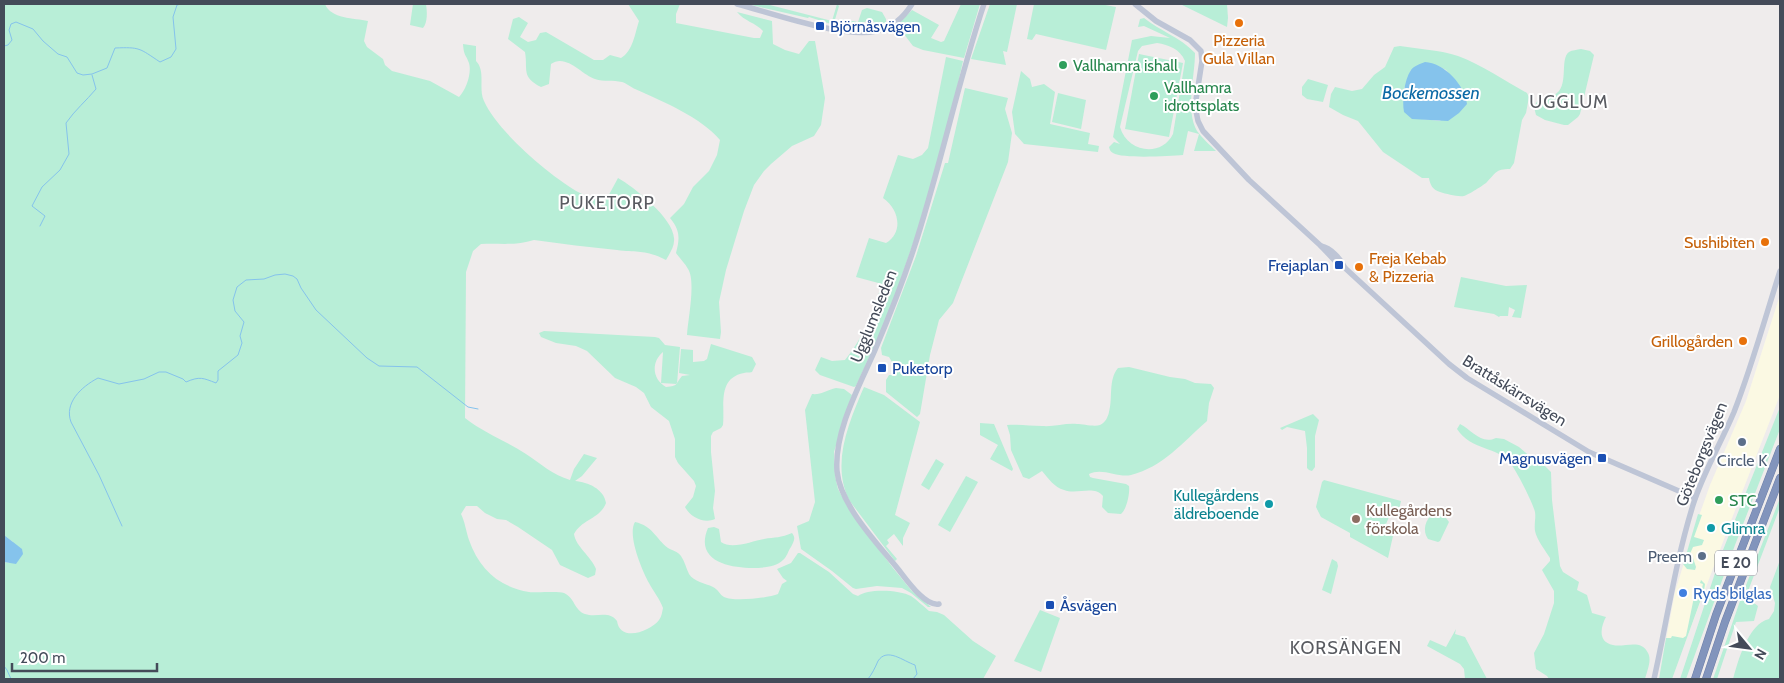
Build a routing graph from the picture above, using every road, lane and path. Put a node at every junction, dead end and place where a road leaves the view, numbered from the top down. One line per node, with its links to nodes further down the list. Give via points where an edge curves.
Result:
1 (737, 4): 2 (street, via 820,26 862,33 876,32 893,24)
2 (912, 4)
3 (984, 4): 9 (street, Ugglumsleden, via 914,249 851,408 841,436 837,461 840,487 849,506 912,588 928,602)
4 (1135, 4): 8 (street, Brattåskärrsvägen, via 1156,21 1195,43 1201,51 1195,106 1200,127 1249,180 1449,364 1589,452)
5 (1780, 271): 8 (street, Göteborgsvägen, via 1739,398)
6 (1780, 449): 11 (highway, E 20)
7 (1780, 478): 12 (highway, E 20)
8 (1696, 498): 10 (street, Göteborgsvägen, via 1675,570)
9 (939, 604)
10 (1654, 679)
11 (1695, 679)
12 (1706, 679)

